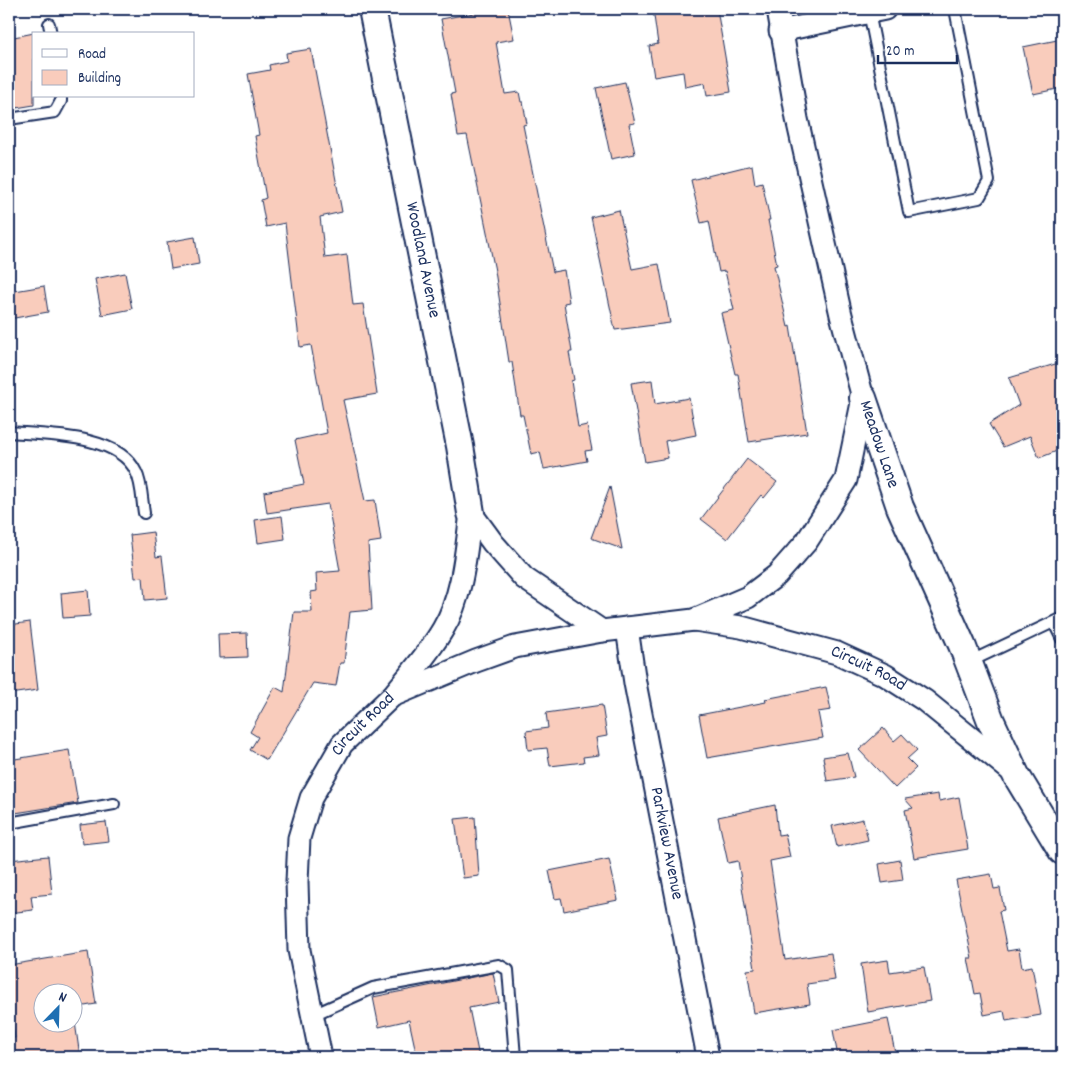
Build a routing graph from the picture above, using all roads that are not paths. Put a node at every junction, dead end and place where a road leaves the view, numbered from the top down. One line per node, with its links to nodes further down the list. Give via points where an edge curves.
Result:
1 (372, 9): 11 (street, Woodland Avenue)
2 (778, 9): 5 (street, Meadow Lane)
3 (955, 9): 4 (lane, via 989,181 979,198 910,212)
4 (877, 10): 5 (street)
5 (780, 31): 8 (street, Meadow Lane, via 809,175)
6 (60, 98): 7 (lane, via 55,112)
7 (9, 119)
8 (863, 398): 12 (street, Circuit Road, via 846,480 807,541 777,575 748,597); 17 (street, Meadow Lane, via 900,507)
9 (9, 432): 10 (lane, via 81,439 120,451 136,472)
10 (144, 513)
11 (471, 513): 15 (street, Woodland Avenue, via 524,578); 18 (street, Woodland Avenue, via 464,563 444,628)
12 (694, 620): 14 (street, Circuit Road); 19 (street, Circuit Road, via 741,626 785,638 836,653 884,675 924,700)
13 (1058, 621): 16 (lane); 17 (lane)
14 (628, 628): 15 (street, Circuit Road); 26 (street, Parkview Avenue, via 635,683)
15 (602, 631): 18 (street, Circuit Road, via 515,647)
16 (1062, 639)
17 (968, 662): 19 (street, Meadow Lane)
18 (392, 696): 23 (street, Circuit Road, via 342,744 311,798 299,838 299,950)
19 (1016, 775): 22 (street, Meadow Lane)
20 (114, 804): 21 (lane)
21 (9, 822)
22 (1062, 851)
23 (313, 1015): 24 (street, Circuit Road); 25 (lane, via 373,988 499,964 508,970)
24 (321, 1057)
25 (515, 1057)
26 (708, 1057)

